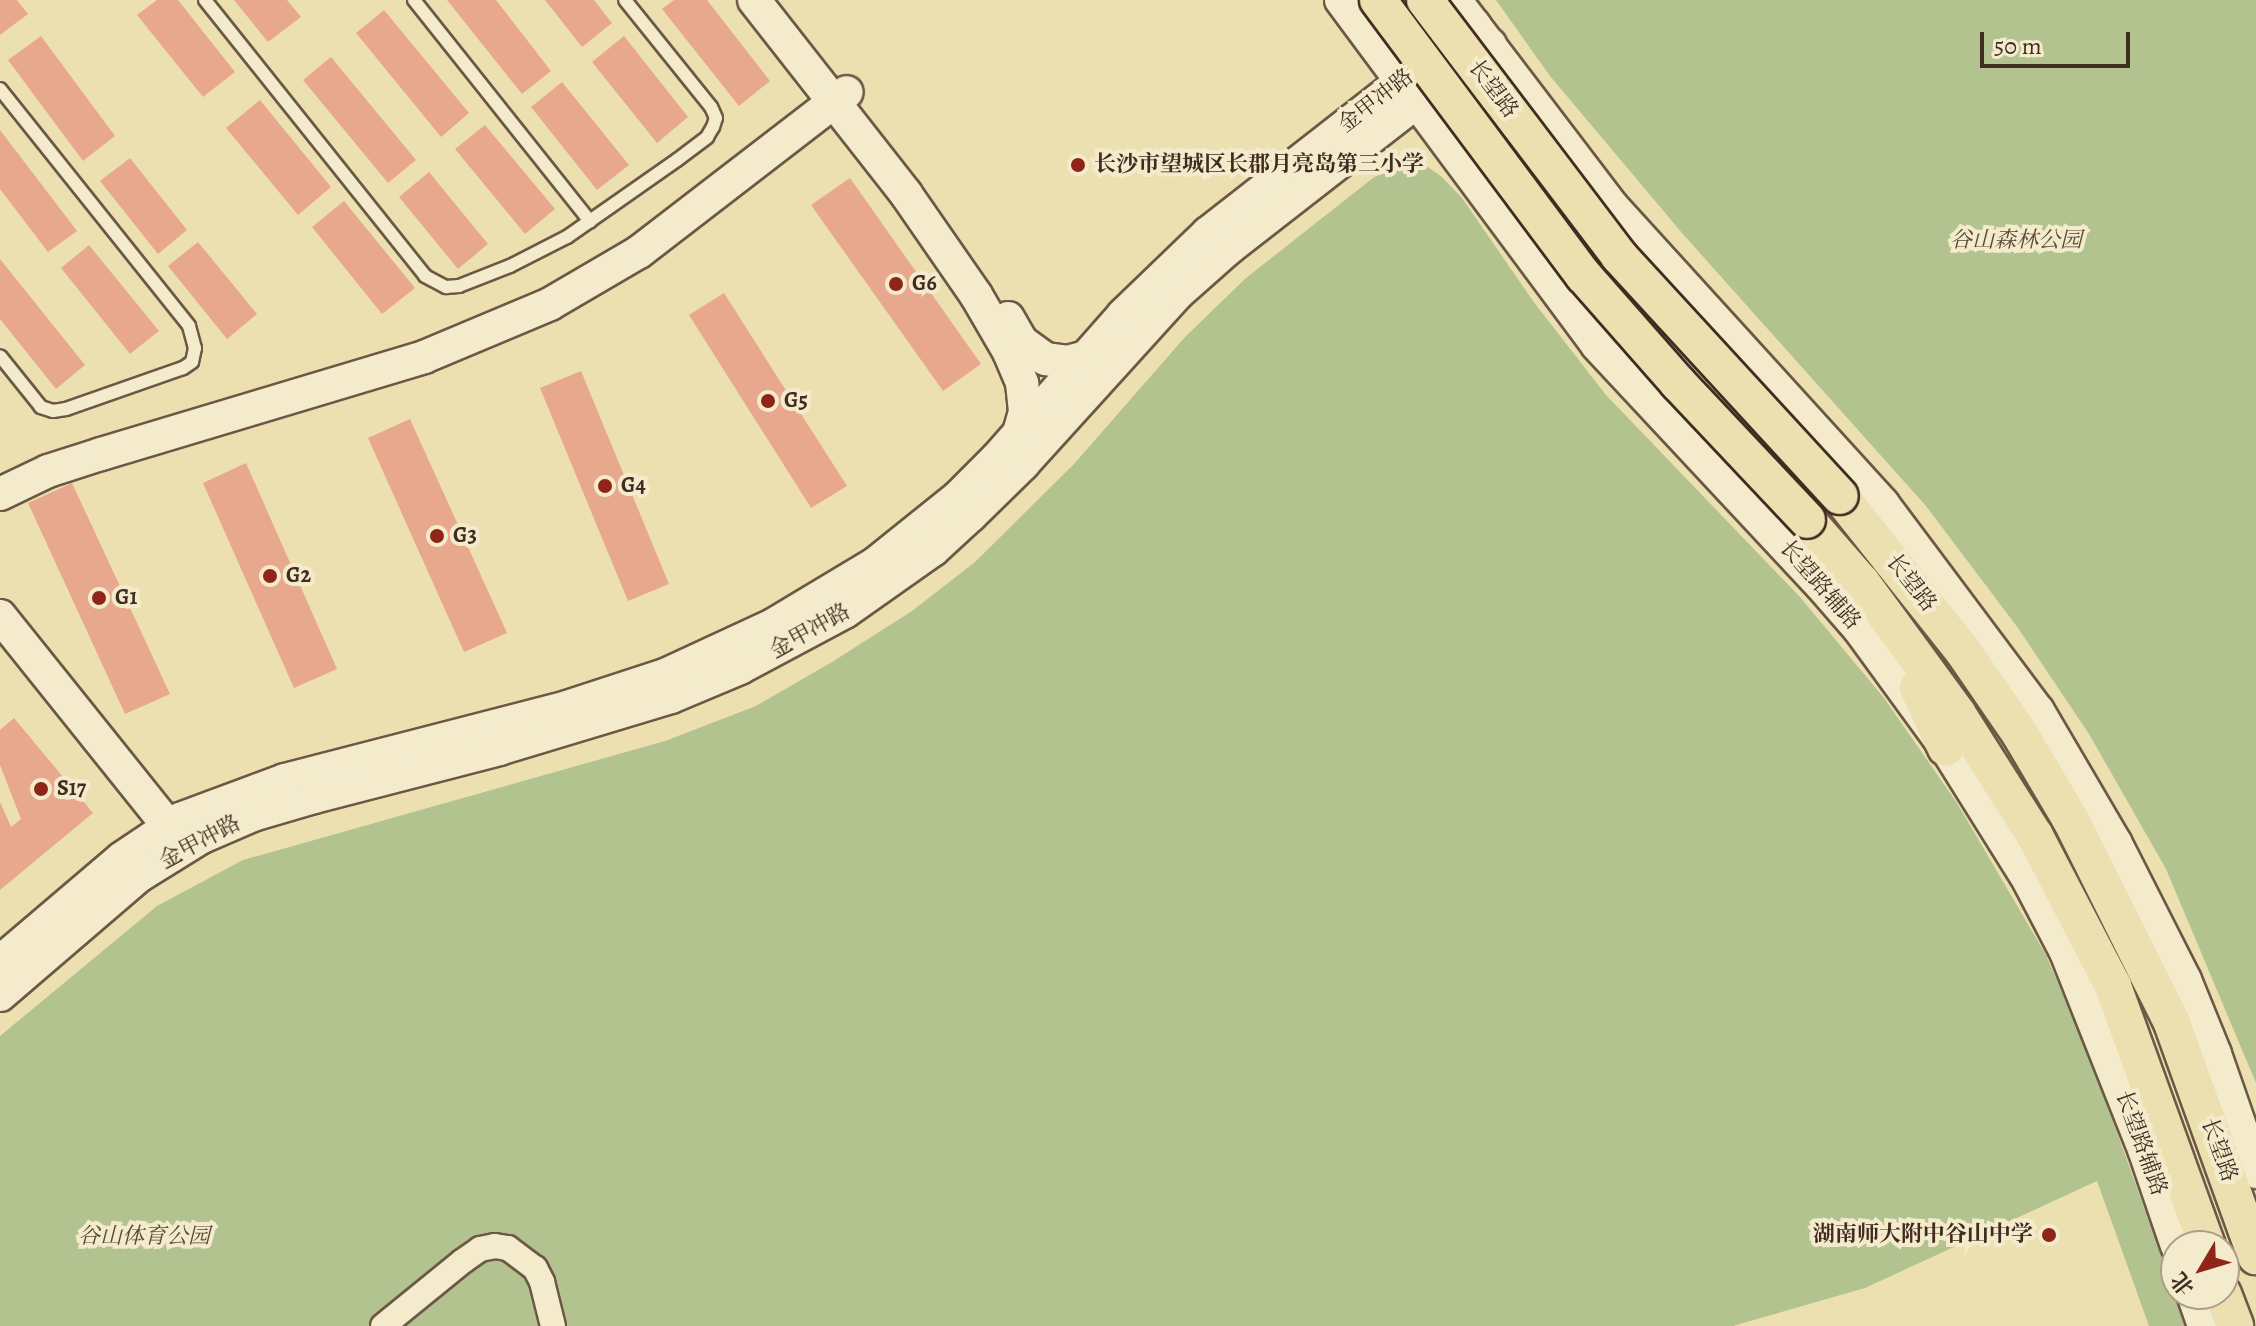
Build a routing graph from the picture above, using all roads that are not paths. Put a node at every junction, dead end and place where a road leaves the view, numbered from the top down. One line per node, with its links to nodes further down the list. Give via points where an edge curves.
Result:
1 (205, 0): 16 (lane, via 435,284 459,286 510,266)
2 (414, 0): 16 (lane)
3 (625, 0): 16 (lane, via 716,118 707,137)
4 (754, 0): 12 (street)
5 (774, 0): 12 (street)
6 (1341, 0): 10 (street, 长望路辅路)
7 (1378, 0): 23 (main road, 长望路, bridge, via 1584,276)
8 (1425, 0): 26 (main road, 长望路, bridge, via 1619,256 1840,496 1963,651)
9 (1473, 23): 13 (street, 金甲冲路); 22 (street, via 1612,206 1850,463)
10 (1368, 38): 13 (street, 长望路辅路); 14 (street, via 1374,80)
11 (0, 89): 17 (lane, via 189,326 195,348 192,362 183,368 53,411 41,407)
12 (834, 89): 18 (street, via 951,230 1022,342 1056,362); 19 (street, via 940,240 1009,352 1026,401); 20 (street, via 630,236 479,316 55,449); 21 (street, via 639,252 550,304 424,357 48,471)
13 (1408, 92): 14 (street, 金甲冲路); 15 (street, 长望路辅路)
14 (1359, 130): 15 (street, via 1403,127 1430,132); 18 (street, 金甲冲路, via 1208,233); 28 (street, 金甲冲路, via 1176,295 971,515 933,550 845,612 671,697)
15 (1445, 142): 27 (street, 长望路辅路, via 1597,345 1860,630)
16 (590, 221)
17 (0, 356)
18 (1085, 357): 19 (street, 金甲冲路)
19 (1018, 436): 28 (street, 金甲冲路, via 958,497 876,563 729,647 612,693 241,794)
20 (0, 472)
21 (0, 494)
22 (1961, 605): 26 (main road); 31 (street, via 2038,711 2153,913 2215,1054)
23 (1880, 607): 27 (main road); 33 (main road, 长望路, via 1994,771 2074,908 2113,986)
24 (0, 616): 28 (street)
25 (0, 644): 28 (street)
26 (2020, 734): 34 (main road, 长望路, via 2072,822 2172,1023)
27 (1946, 748): 32 (street, 长望路辅路, via 2029,881 2066,952)
28 (168, 841): 29 (street, 金甲冲路); 30 (street, 金甲冲路, via 139,876)
29 (0, 962)
30 (0, 995)
31 (2256, 1172)
32 (2171, 1230)
33 (2201, 1230)
34 (2256, 1256)
35 (383, 1326): 36 (street, via 463,1261 495,1246 508,1248 535,1268)
36 (553, 1326)

